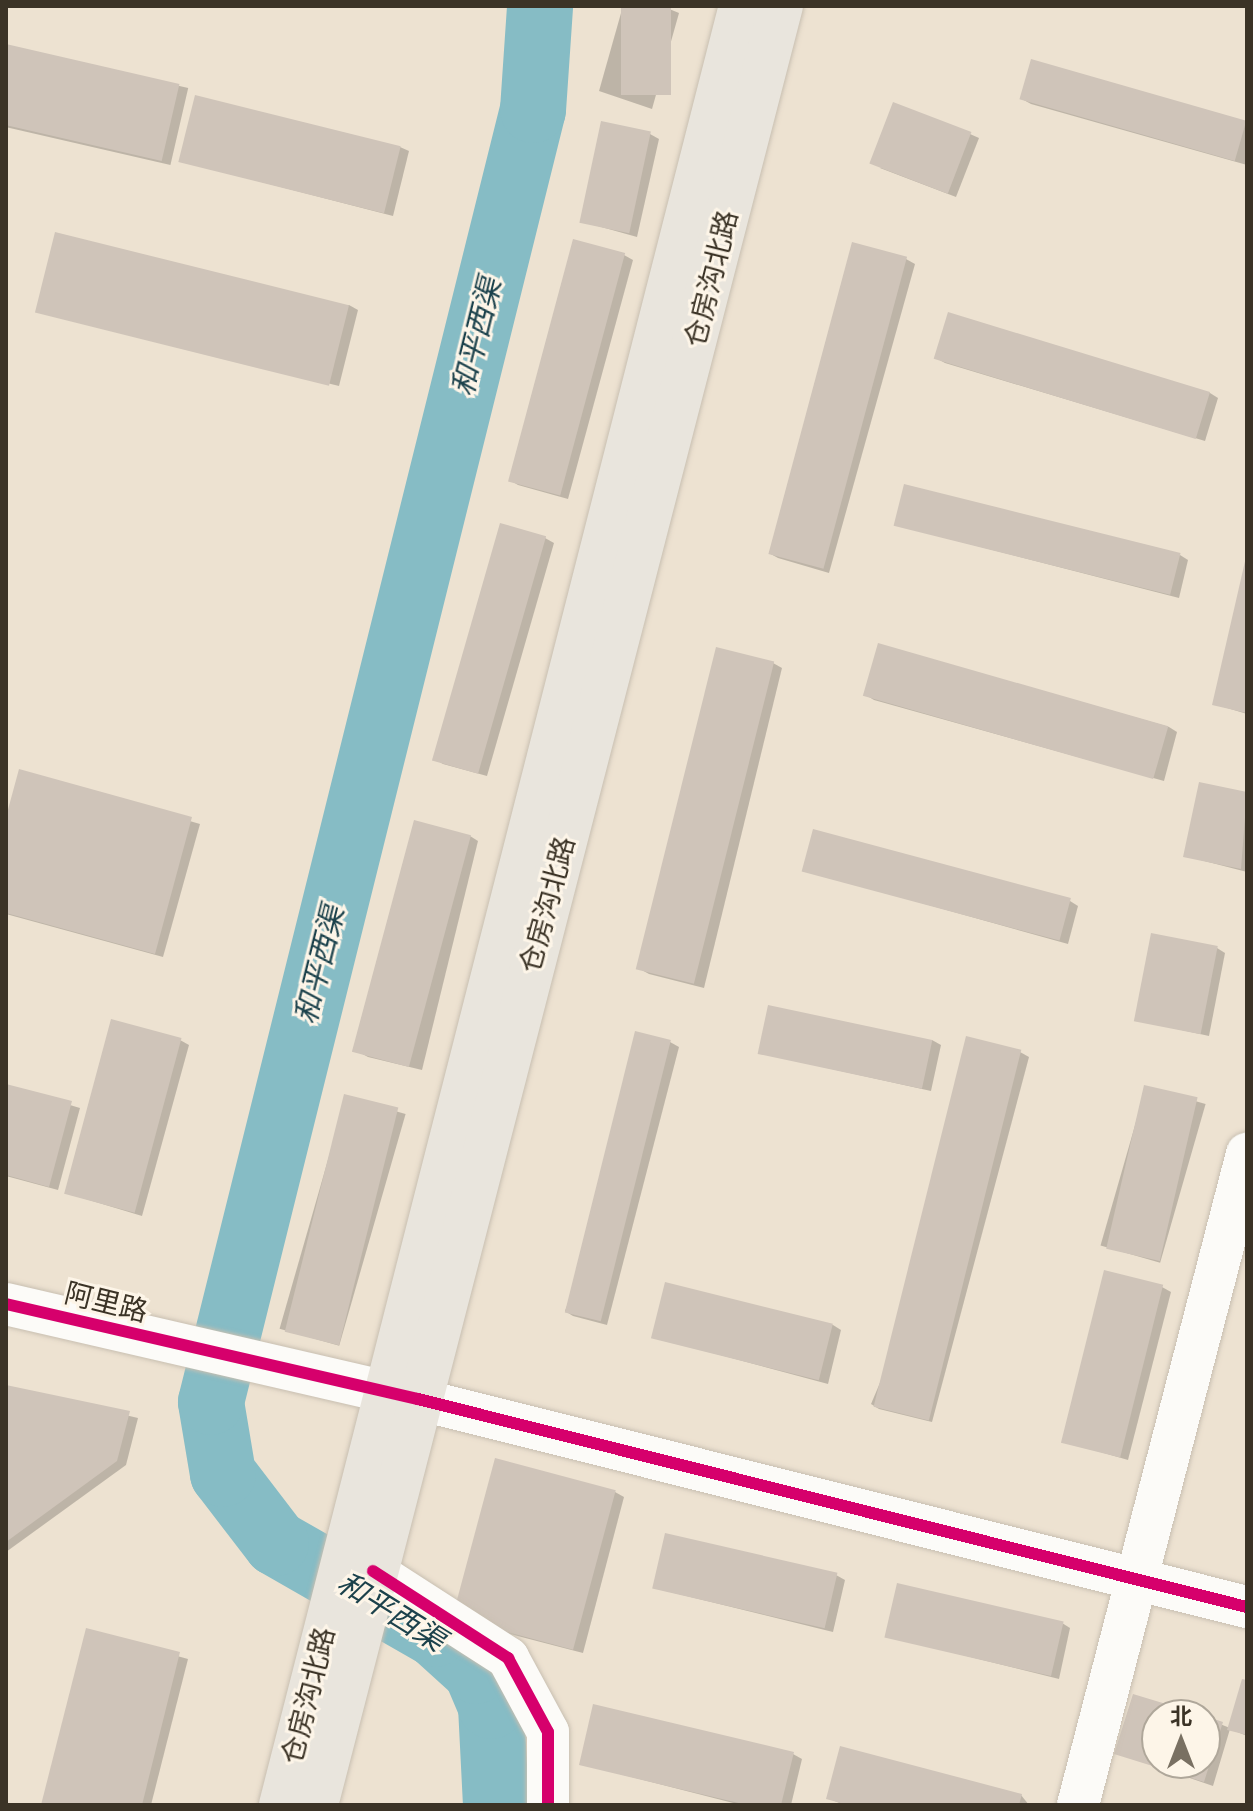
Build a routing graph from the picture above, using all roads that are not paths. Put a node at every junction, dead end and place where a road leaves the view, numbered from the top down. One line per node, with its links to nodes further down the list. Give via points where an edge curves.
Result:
1 (741, 6): 5 (main road, 仓房沟北路)
2 (781, 6): 5 (main road, 仓房沟北路)
3 (1247, 1154): 7 (street)
4 (6, 1304): 5 (street, 阿里路)
5 (402, 1396): 6 (main road, 仓房沟北路); 7 (street, 阿里路)
6 (363, 1567): 9 (main road, 仓房沟北路); 12 (street, via 508,1658 548,1732)
7 (1140, 1581): 8 (street, 阿里路); 13 (street)
8 (1247, 1607)
9 (347, 1610): 10 (main road, 仓房沟北路); 11 (main road, 仓房沟北路)
10 (281, 1805)
11 (316, 1805)
12 (548, 1805)
13 (1078, 1805)

